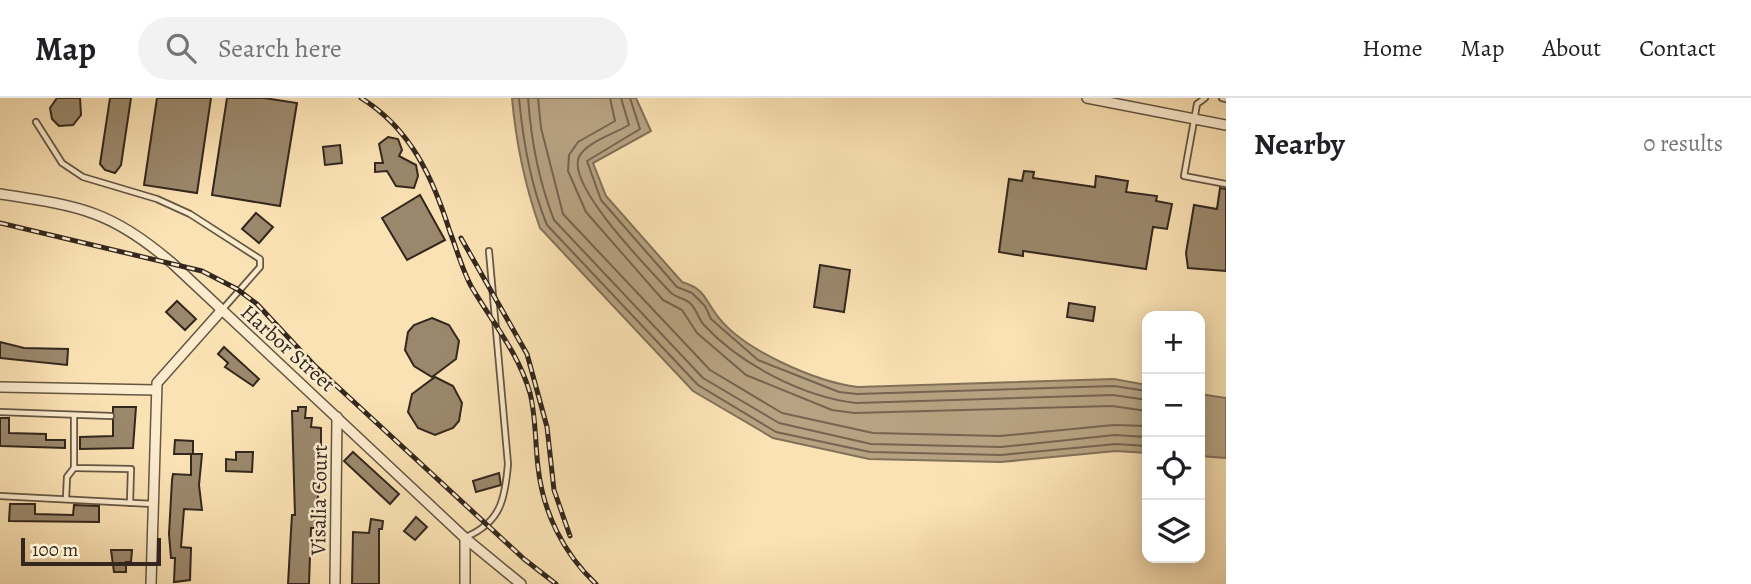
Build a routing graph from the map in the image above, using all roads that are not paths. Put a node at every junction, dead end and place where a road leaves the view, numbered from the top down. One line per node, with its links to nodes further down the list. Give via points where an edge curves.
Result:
1 (1087, 98): 3 (street)
2 (1205, 98): 3 (lane, via 1197,104)
3 (1193, 119): 5 (street); 6 (lane, via 1184,176)
4 (36, 122): 9 (lane, via 62,163 83,177 190,214 260,259 260,267)
5 (1226, 125)
6 (1226, 184)
7 (0, 194): 9 (street, Harbor Street, via 87,209 117,222 149,243)
8 (489, 251): 21 (lane, via 508,464 497,512 485,529)
9 (221, 311): 11 (street, via 157,383); 15 (street, Harbor Street)
10 (0, 387): 11 (street)
11 (156, 390): 20 (street)
12 (0, 412): 13 (lane)
13 (74, 415): 14 (lane); 16 (lane)
14 (111, 416)
15 (337, 417): 21 (street, Harbor Street); 23 (street, Visalia Court)
16 (74, 468): 18 (lane, via 67,477); 19 (lane, via 131,469)
17 (0, 496): 18 (lane)
18 (66, 499): 19 (lane)
19 (130, 503): 20 (lane)
20 (153, 504): 22 (street)
21 (465, 538): 24 (street); 25 (street, Harbor Street)
22 (150, 584)
23 (335, 584)
24 (465, 584)
25 (521, 584)

